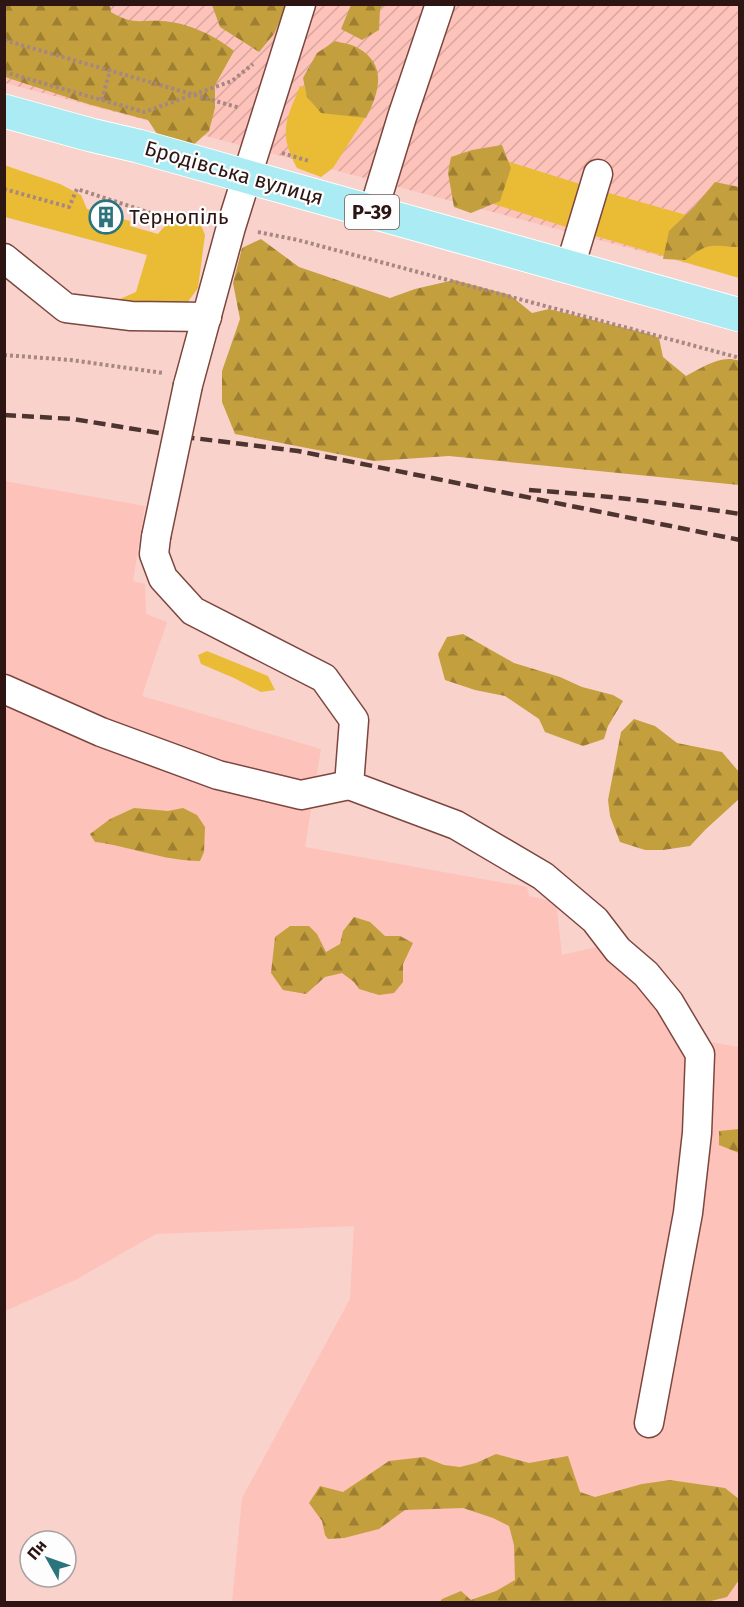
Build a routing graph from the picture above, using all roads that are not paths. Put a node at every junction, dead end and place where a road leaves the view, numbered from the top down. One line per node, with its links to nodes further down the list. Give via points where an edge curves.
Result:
1 (301, 4): 5 (street)
2 (440, 4): 6 (street)
3 (4, 111): 5 (main road, Бродівська вулиця / Р-39)
4 (598, 174): 8 (street)
5 (246, 178): 6 (main road, Бродівська вулиця / Р-39); 10 (street)
6 (373, 212): 8 (main road, Бродівська вулиця / Р-39)
7 (4, 258): 10 (street, via 66,308 131,316)
8 (570, 267): 9 (main road, Бродівська вулиця / Р-39)
9 (740, 315)
10 (207, 317): 12 (street, bridge, via 189,381 154,554 164,578 193,610 324,678 354,720)
11 (4, 689): 12 (street, via 101,732 218,775 301,795)
12 (350, 785): 13 (street, via 456,825 543,876 595,920 618,950 646,974 669,1002 700,1054 688,1213)
13 (649, 1423)

